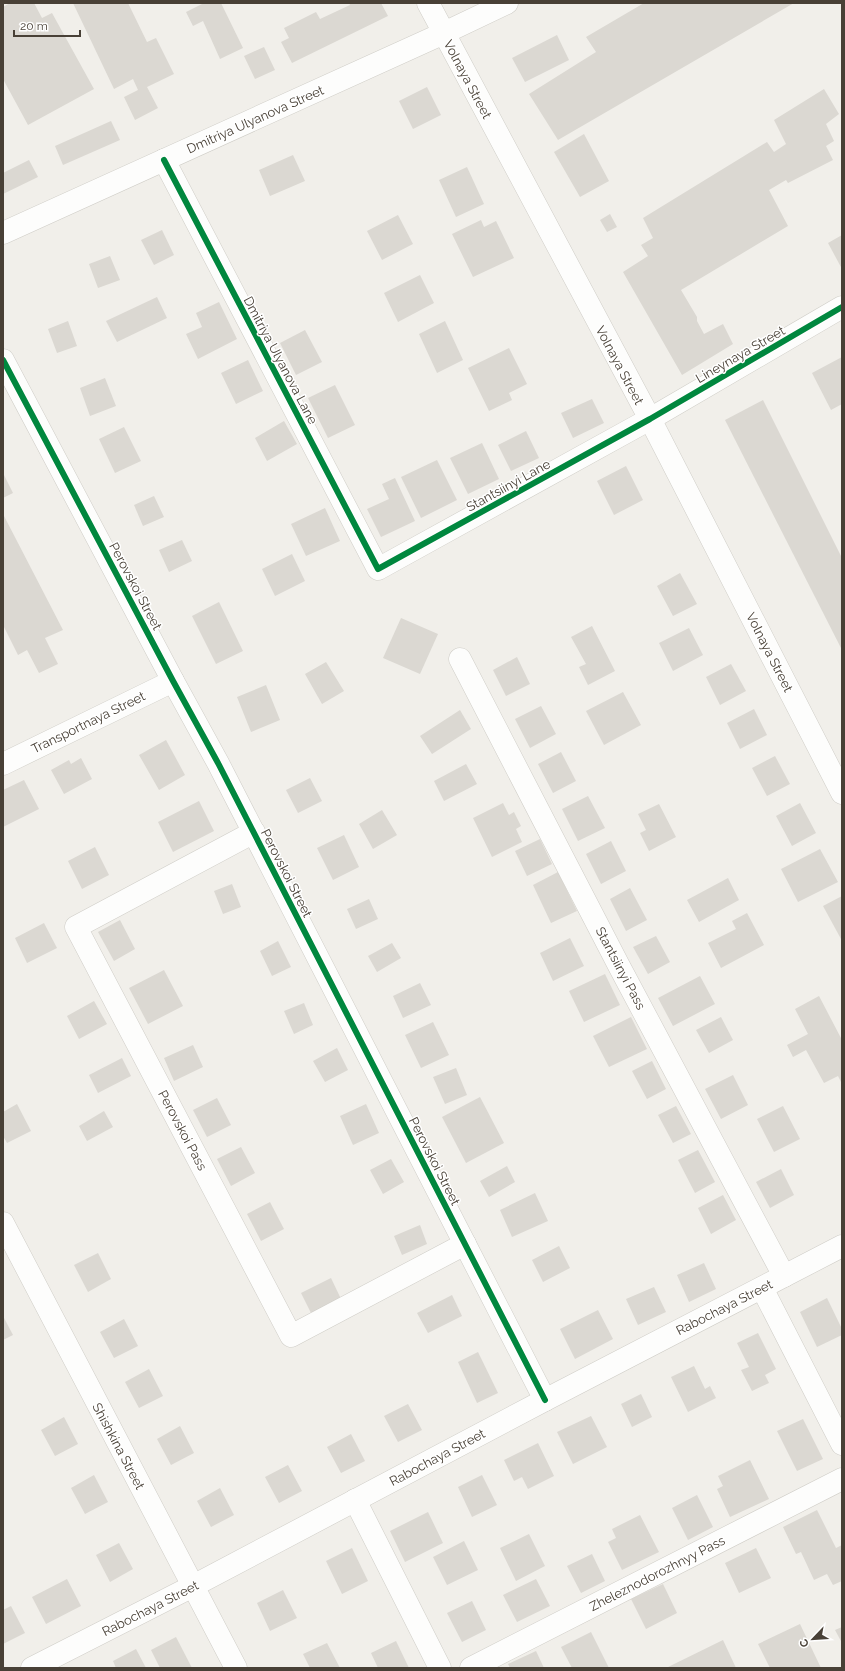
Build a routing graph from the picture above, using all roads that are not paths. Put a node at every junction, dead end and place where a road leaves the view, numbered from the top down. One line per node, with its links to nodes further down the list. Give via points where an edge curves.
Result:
1 (428, 3): 3 (street, Volnaya Street)
2 (507, 3): 3 (street, Dmitriya Ulyanova Street)
3 (444, 33): 4 (street, Dmitriya Ulyanova Street); 8 (street, Volnaya Street)
4 (164, 160): 5 (street, Dmitriya Ulyanova Street); 9 (street, Dmitriya Ulyanova Lane)
5 (3, 233)
6 (842, 307): 8 (street, Lineynaya Street)
7 (3, 360): 11 (street, Perovskoi Street)
8 (650, 419): 9 (street, Stantsiinyi Lane); 13 (street, Volnaya Street)
9 (378, 570)
10 (460, 659): 18 (street, Stantsiinyi Pass)
11 (173, 681): 12 (street, Transportnaya Street); 14 (street, Perovskoi Street)
12 (3, 764)
13 (842, 793)
14 (254, 832): 16 (street, Perovskoi Street); 16 (street, Perovskoi Pass, via 76,927 291,1336)
15 (3, 1223): 24 (street, Shishkina Street)
16 (465, 1244): 20 (street, Perovskoi Street)
17 (842, 1246): 18 (street, Rabochaya Street)
18 (784, 1276): 19 (street, Rabochaya Street)
19 (762, 1288): 20 (street, Rabochaya Street); 21 (street)
20 (545, 1400): 23 (street, Rabochaya Street)
21 (842, 1444)
22 (842, 1478): 28 (street, Zheleznodorozhnyy Pass)
23 (355, 1500): 24 (street, Rabochaya Street); 27 (street)
24 (193, 1586): 25 (street, Rabochaya Street); 26 (street, Shishkina Street)
25 (32, 1668)
26 (236, 1668)
27 (440, 1668)
28 (472, 1668)

